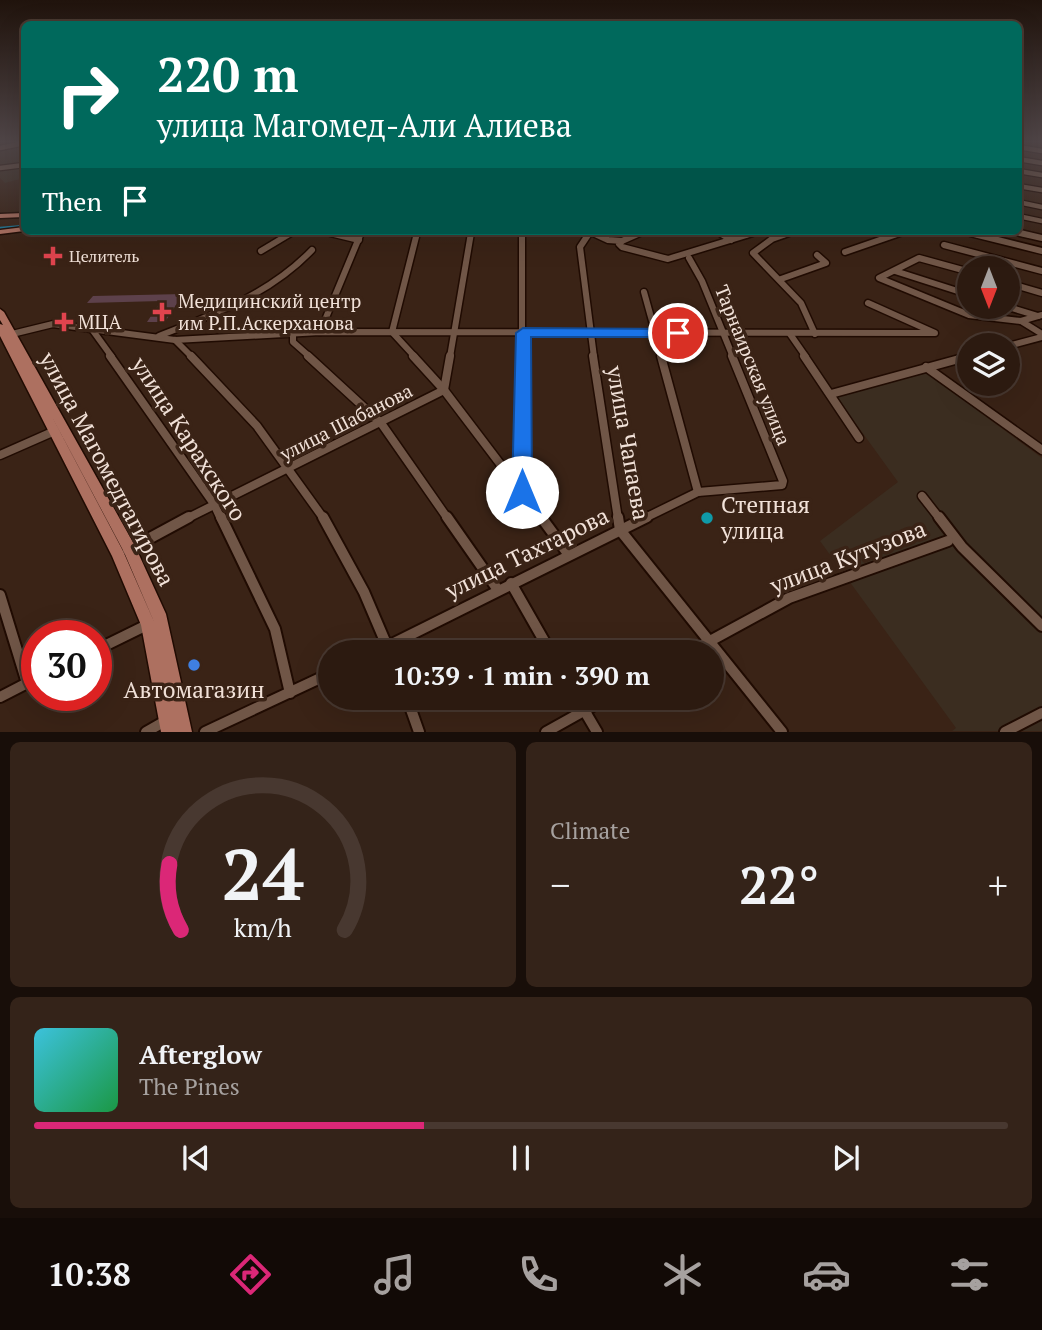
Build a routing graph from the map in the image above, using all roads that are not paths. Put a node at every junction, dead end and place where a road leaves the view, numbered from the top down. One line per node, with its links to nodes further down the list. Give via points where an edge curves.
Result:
1 (1022, 187): 2 (street)
2 (1042, 190)
3 (1022, 203): 4 (street)
4 (1042, 206)
5 (21, 215): 6 (main road)
6 (0, 216)
7 (1022, 217): 8 (street)
8 (1042, 221)
9 (21, 229): 10 (main road)
10 (0, 232)
11 (1022, 234): 26 (street)
12 (288, 235): 32 (street)
13 (338, 235): 27 (street)
14 (361, 235): 27 (street)
15 (417, 235): 52 (street)
16 (470, 235): 53 (street, улица Шабанова)
17 (522, 235): 55 (street)
18 (589, 235): 56 (street, улица Чапаева, via 580,247)
19 (595, 235): 29 (street)
20 (636, 235): 29 (street)
21 (723, 235): 28 (street)
22 (747, 235): 28 (street)
23 (784, 235): 40 (street, via 753,253)
24 (894, 235): 34 (street)
25 (977, 235): 33 (street)
26 (1042, 238)
27 (359, 240): 51 (street)
28 (731, 240): 29 (street, via 668,259 622,247)
29 (622, 241)
30 (944, 245): 39 (street)
31 (312, 250): 62 (street, via 289,273 229,308)
32 (261, 251)
33 (1042, 251)
34 (845, 252)
35 (817, 255): 40 (street, via 826,262)
36 (688, 258): 58 (street, Тарнаирская улица)
37 (957, 268): 38 (street, via 919,258)
38 (895, 271): 42 (street); 48 (street, via 879,278 969,315)
39 (1042, 271)
40 (781, 279): 60 (street, via 801,303)
41 (1020, 287): 44 (street)
42 (957, 291)
43 (644, 292): 57 (street)
44 (1042, 293)
45 (868, 303): 60 (street, via 935,333)
46 (1020, 310): 47 (street)
47 (1040, 316): 48 (street)
48 (1021, 321): 61 (street)
49 (4, 326): 50 (street); 70 (main road, улица Магомедтагирова)
50 (91, 328): 62 (street); 79 (street, улица Карахского)
51 (320, 332): 52 (street); 54 (street)
52 (392, 332): 53 (street); 67 (street)
53 (456, 332): 55 (street); 67 (street, улица Шабанова)
54 (293, 333): 63 (street); 69 (street, via 293,342)
55 (523, 333): 56 (street); 76 (street)
56 (590, 333): 57 (street); 80 (street, улица Чапаева)
57 (656, 333): 58 (street); 77 (street)
58 (724, 334): 59 (street); 75 (street, Тарнаирская улица)
59 (790, 334): 60 (street); 68 (street)
60 (815, 334)
61 (1042, 336): 64 (street)
62 (158, 337): 63 (street)
63 (175, 340): 74 (street, via 257,426)
64 (1020, 342)
65 (957, 360): 66 (street)
66 (926, 368): 68 (street); 72 (street)
67 (443, 390): 69 (street, улица Шабанова); 76 (street)
68 (831, 394): 71 (street)
69 (381, 423): 74 (street, улица Шабанова); 85 (street)
70 (57, 430): 73 (street); 82 (main road, улица Магомедтагирова)
71 (859, 438)
72 (1042, 450)
73 (0, 455)
74 (288, 469): 79 (street, улица Шабанова); 90 (street, via 344,551)
75 (782, 485): 77 (street, улица Тахтарова)
76 (522, 492): 83 (street)
77 (698, 492): 80 (street, улица Тахтарова)
78 (922, 496): 89 (street, via 962,547)
79 (214, 504): 82 (street, улица Шабанова); 100 (street, улица Карахского, via 275,629)
80 (620, 530): 83 (street, улица Тахтарова); 93 (street, улица Чапаева)
81 (948, 541): 94 (street, улица Кутузова, via 789,598)
82 (124, 553): 87 (main road, улица Магомедтагирова); 88 (main road, улица Магомедтагирова)
83 (569, 555): 84 (street, улица Тахтарова)
84 (511, 583): 85 (street, улица Тахтарова); 92 (street)
85 (498, 590): 91 (street, улица Тахтарова)
86 (0, 595): 96 (street)
87 (161, 619): 88 (street); 104 (main road, улица Магомедтагирова)
88 (148, 625): 95 (street); 106 (main road, улица Магомедтагирова)
89 (1042, 626)
90 (384, 640)
91 (407, 640)
92 (544, 640)
93 (709, 640)
94 (712, 640)
95 (112, 642)
96 (21, 651)
97 (724, 659): 113 (street, улица Чапаева)
98 (318, 679): 100 (street)
99 (21, 686): 101 (street)
100 (290, 693): 109 (street)
101 (0, 696)
102 (411, 710): 110 (street)
103 (585, 711): 111 (street); 112 (street)
104 (181, 713): 106 (street); 108 (main road, улица Магомедтагирова)
105 (1042, 713): 114 (street)
106 (168, 726): 107 (street)
107 (146, 732)
108 (184, 732)
109 (205, 732)
110 (419, 732)
111 (546, 732)
112 (597, 732)
113 (782, 732)
114 (1005, 732)

